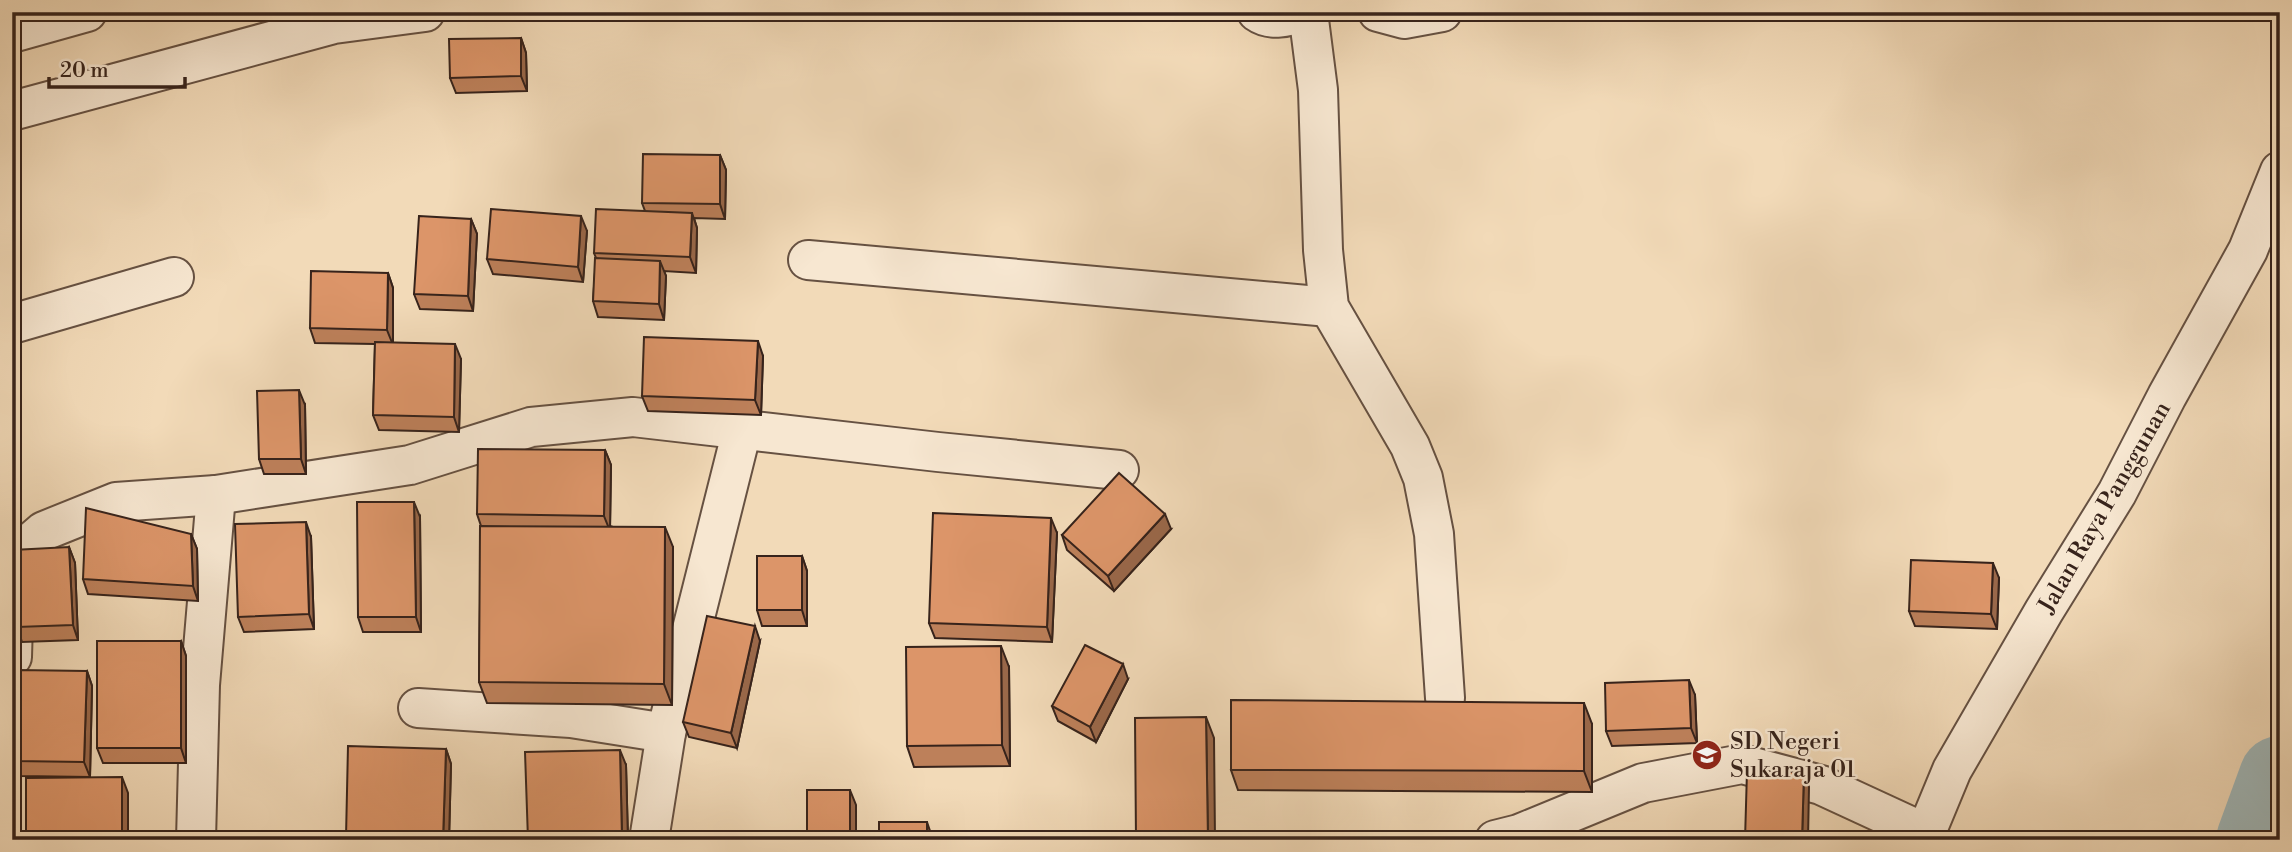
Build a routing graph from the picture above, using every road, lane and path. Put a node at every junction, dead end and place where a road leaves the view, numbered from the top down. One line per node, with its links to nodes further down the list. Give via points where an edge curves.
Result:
1 (87, 12): 7 (street)
2 (425, 12): 8 (street, via 334,24)
3 (1257, 12): 4 (street, via 1286,18)
4 (1306, 12): 12 (street, via 1318,90 1322,250)
5 (1378, 12): 6 (street, via 1404,19)
6 (1442, 12)
7 (12, 33)
8 (12, 111)
9 (2280, 171): 21 (street, Jalan Raya Panggunan, via 2248,250 2117,493 1952,770)
10 (808, 260): 12 (street)
11 (174, 277): 13 (street)
12 (1329, 307): 18 (street, via 1410,446 1423,478 1434,534)
13 (12, 324)
14 (742, 430): 15 (street); 16 (street, via 633,417 531,427 410,465); 20 (street)
15 (1119, 470)
16 (216, 495): 17 (street, via 116,502 44,531 15,556); 22 (street, via 200,685)
17 (12, 657)
18 (1445, 698)
19 (418, 708): 20 (street, via 571,718)
20 (666, 733): 23 (street)
21 (1924, 836): 24 (street, via 1821,785 1742,764 1643,783)
22 (196, 840)
23 (649, 840)
24 (1495, 840)

